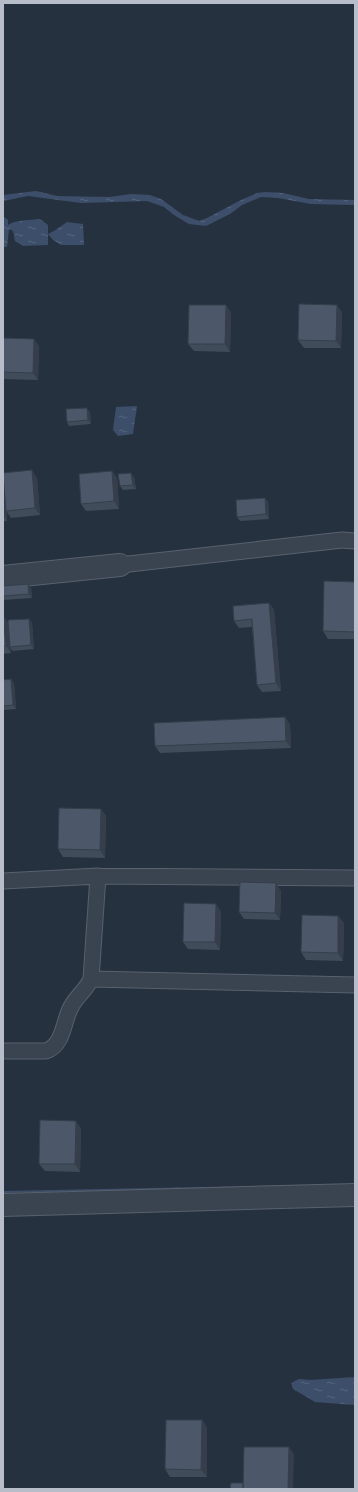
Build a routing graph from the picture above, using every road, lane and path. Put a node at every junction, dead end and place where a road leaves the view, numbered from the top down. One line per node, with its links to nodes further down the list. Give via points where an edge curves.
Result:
1 (355, 541): 2 (lane, via 342,540)
2 (120, 565): 3 (street)
3 (3, 577)
4 (98, 876): 5 (lane); 6 (lane); 7 (lane)
5 (355, 878)
6 (3, 880)
7 (91, 980): 8 (lane); 9 (lane, via 71,1006 59,1041 52,1049)
8 (355, 985)
9 (3, 1051)
10 (355, 1195): 11 (street)
11 (3, 1204)

